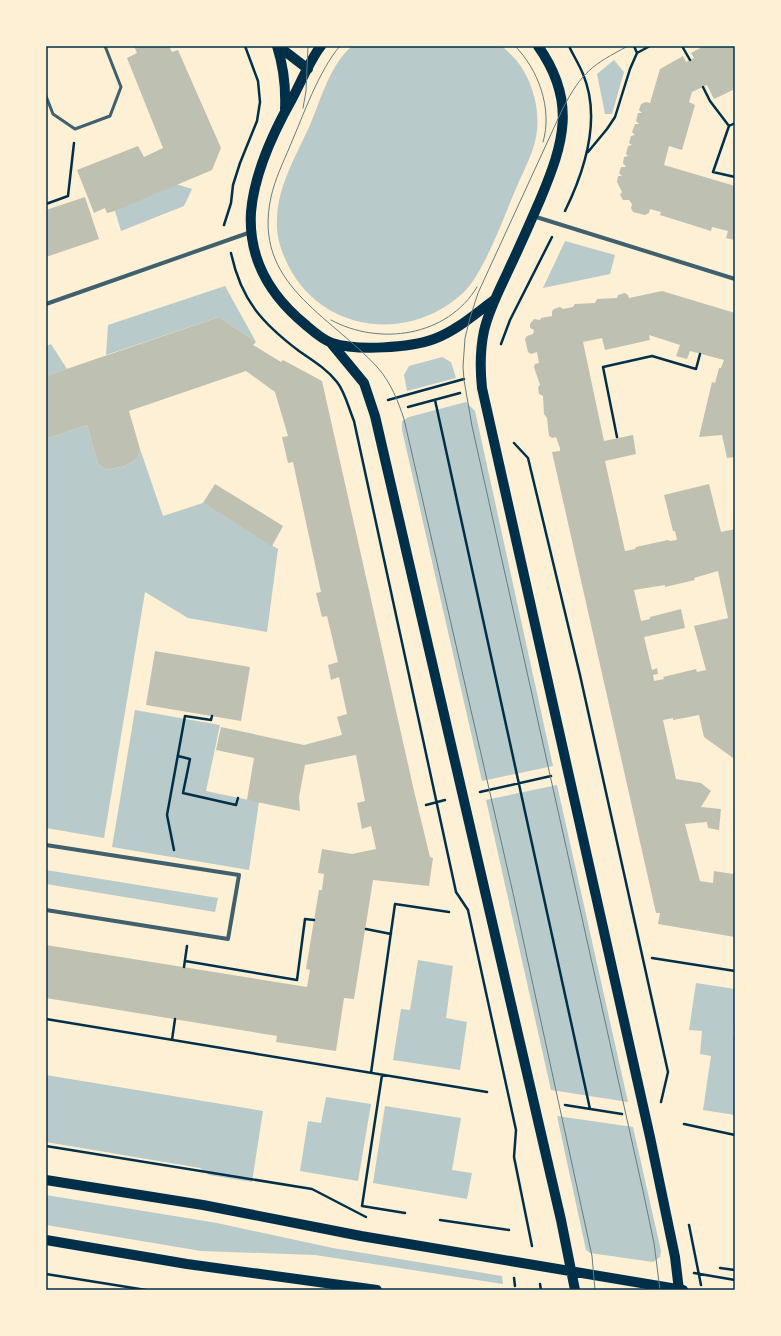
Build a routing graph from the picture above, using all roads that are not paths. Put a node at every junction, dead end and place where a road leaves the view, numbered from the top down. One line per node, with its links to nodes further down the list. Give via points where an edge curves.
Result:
1 (105, 46): 6 (lane, via 122,87 110,116 75,129 53,114)
2 (277, 46): 5 (main road); 7 (main road, via 286,86)
3 (321, 46): 5 (main road)
4 (538, 46): 8 (main road, via 559,88 563,121 562,138 555,165)
5 (308, 70): 7 (main road)
6 (46, 96)
7 (285, 111): 9 (main road, via 254,189)
8 (533, 216): 10 (street); 11 (main road)
9 (252, 232): 12 (street); 13 (main road, via 258,261 268,285 281,304)
10 (735, 279)
11 (494, 300): 13 (main road, via 453,330 427,341 392,347); 21 (main road, via 481,348 482,388 650,1137)
12 (46, 304)
13 (331, 343): 18 (main road, via 364,382 369,395)
14 (46, 845): 15 (street, via 239,875 228,939)
15 (46, 910)
16 (46, 1180): 18 (main road)
17 (46, 1240): 19 (main road, via 187,1264)
18 (572, 1272): 20 (main road); 21 (main road)
19 (377, 1290)
20 (575, 1290)
21 (680, 1290)

